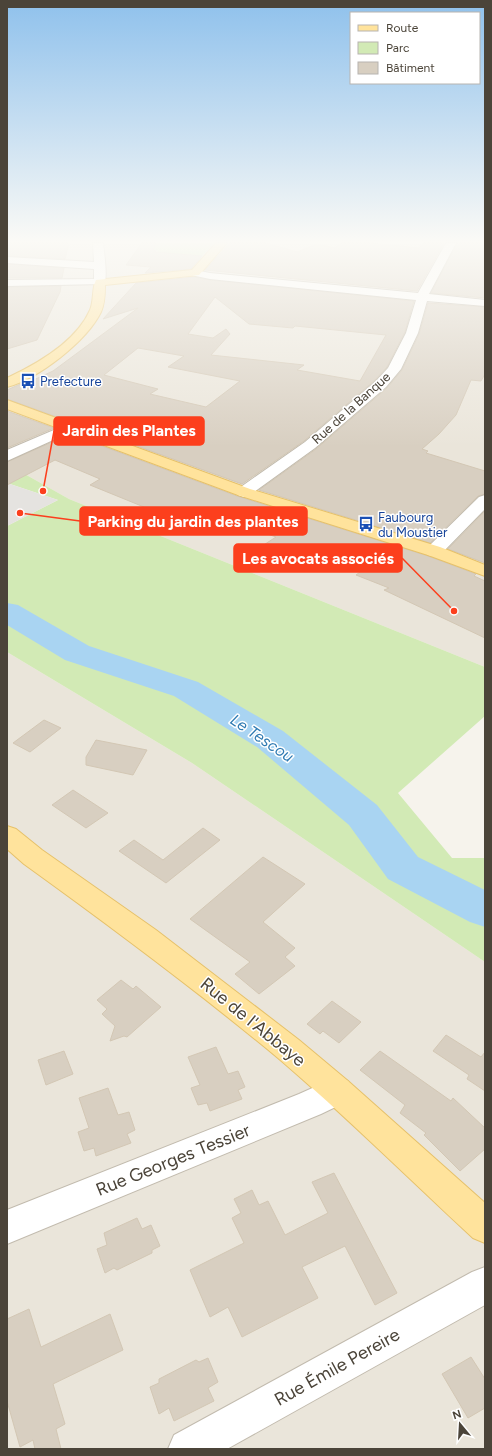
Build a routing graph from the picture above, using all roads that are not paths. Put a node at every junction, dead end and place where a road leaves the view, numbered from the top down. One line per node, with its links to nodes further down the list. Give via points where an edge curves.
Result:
1 (95, 311): 3 (main road, via 83,329 46,361)
2 (419, 311): 7 (street, Rue de la Banque, via 404,350 394,369 381,384 310,445)
3 (7, 383)
4 (7, 404): 5 (main road)
5 (68, 428): 6 (street); 7 (main road)
6 (7, 456)
7 (244, 492): 9 (main road)
8 (485, 500): 9 (street)
9 (434, 551): 10 (main road)
10 (485, 571)
11 (7, 835): 12 (main road, Rue de l'Abbaye, via 33,857 218,993)
12 (337, 1090): 13 (main road, Rue de l'Abbaye); 14 (street, Rue Georges Tessier, via 310,1104)
13 (485, 1226)
14 (7, 1227)
15 (485, 1285): 16 (street, Rue Émile Pereire)
16 (188, 1449)

